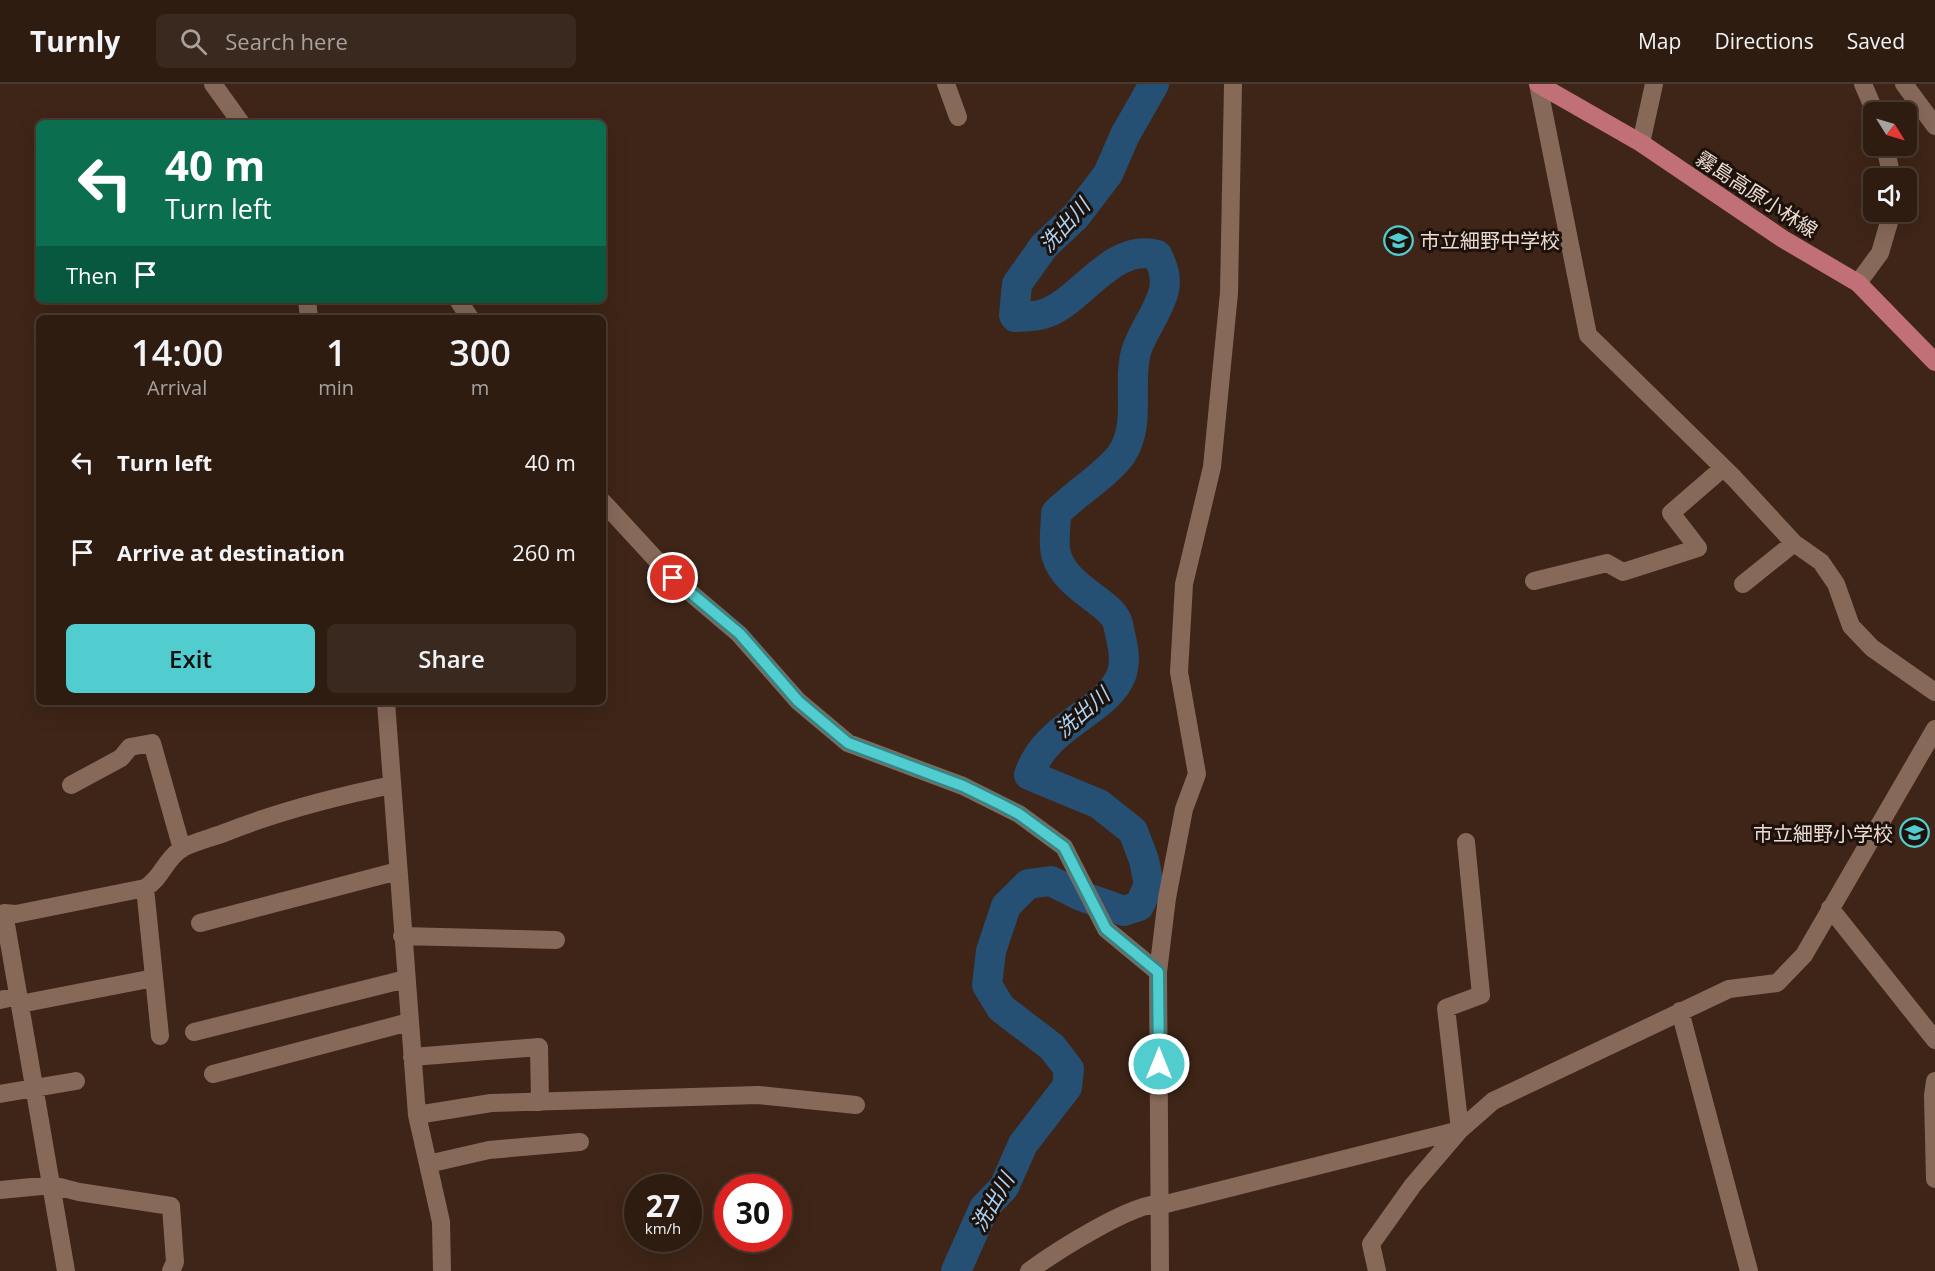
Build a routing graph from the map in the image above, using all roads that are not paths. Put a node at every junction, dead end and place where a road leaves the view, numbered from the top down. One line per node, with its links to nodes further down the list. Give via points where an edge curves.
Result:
1 (213, 84): 10 (street)
2 (945, 84): 9 (street)
3 (1233, 84): 35 (street, via 1228,305 1212,467 1184,584 1179,672 1197,774 1184,808)
4 (1654, 84): 12 (street)
5 (1863, 84): 8 (street)
6 (1904, 84): 11 (street)
7 (1545, 86): 12 (main road, 霧島高原小林線); 16 (street, via 1588,334)
8 (1871, 102)
9 (958, 117)
10 (239, 120)
11 (1935, 126)
12 (1641, 143): 14 (main road, 霧島高原小林線, via 1783,239)
13 (1889, 222): 14 (street, via 1880,253)
14 (1858, 283): 15 (main road, 霧島高原小林線)
15 (1935, 362)
16 (1723, 468): 18 (street); 19 (street, via 1671,513 1698,548 1623,572 1607,564)
17 (606, 505): 35 (street, via 673,578 740,634 798,701 848,743 963,786 1019,814 1064,847 1106,929)
18 (1794, 543): 20 (street); 21 (street, via 1821,562 1836,584 1851,626 1872,648)
19 (1534, 581)
20 (1743, 584)
21 (1935, 692)
22 (386, 705): 24 (street)
23 (1935, 729): 30 (street)
24 (392, 784): 27 (street, via 324,799); 28 (street)
25 (71, 785): 27 (street, via 121,758 130,747 152,743)
26 (1466, 842): 54 (street, via 1481,994 1446,1008)
27 (182, 849): 29 (street, via 165,863 158,880)
28 (398, 871): 32 (street); 33 (street)
29 (145, 888): 31 (street, via 16,914); 36 (street)
30 (1830, 908): 40 (street, via 1804,955 1778,983 1729,989); 44 (street)
31 (2, 913): 39 (street)
32 (200, 923)
33 (402, 936): 34 (street); 37 (street)
34 (556, 940)
35 (1158, 972): 60 (street)
36 (154, 978): 39 (street); 43 (street)
37 (406, 979): 41 (street); 42 (street)
38 (0, 1000): 39 (street)
39 (19, 1000): 49 (street)
40 (1680, 1011): 54 (street, via 1493,1101); 67 (street)
41 (409, 1022): 45 (street); 46 (street)
42 (194, 1032)
43 (160, 1036)
44 (1935, 1040)
45 (412, 1057): 51 (street, via 539,1047); 53 (street)
46 (213, 1074)
47 (76, 1080): 49 (street)
48 (1935, 1081): 57 (street)
49 (34, 1088): 50 (street); 58 (street)
50 (0, 1094)
51 (540, 1102): 52 (street, via 758,1095); 53 (street, via 491,1103)
52 (856, 1105)
53 (417, 1114): 56 (street)
54 (1460, 1130): 60 (street, via 1166,1204); 66 (street, via 1413,1185 1371,1244)
55 (580, 1142): 56 (street, via 489,1150)
56 (428, 1164): 63 (street, via 441,1222)
57 (1935, 1179)
58 (52, 1185): 59 (street); 61 (street); 62 (street, via 171,1206 175,1263)
59 (0, 1190)
60 (1159, 1202): 64 (street, via 1116,1218); 65 (street)
61 (66, 1271)
62 (171, 1271)
63 (442, 1271)
64 (1029, 1271)
65 (1160, 1271)
66 (1377, 1271)
67 (1749, 1271)

